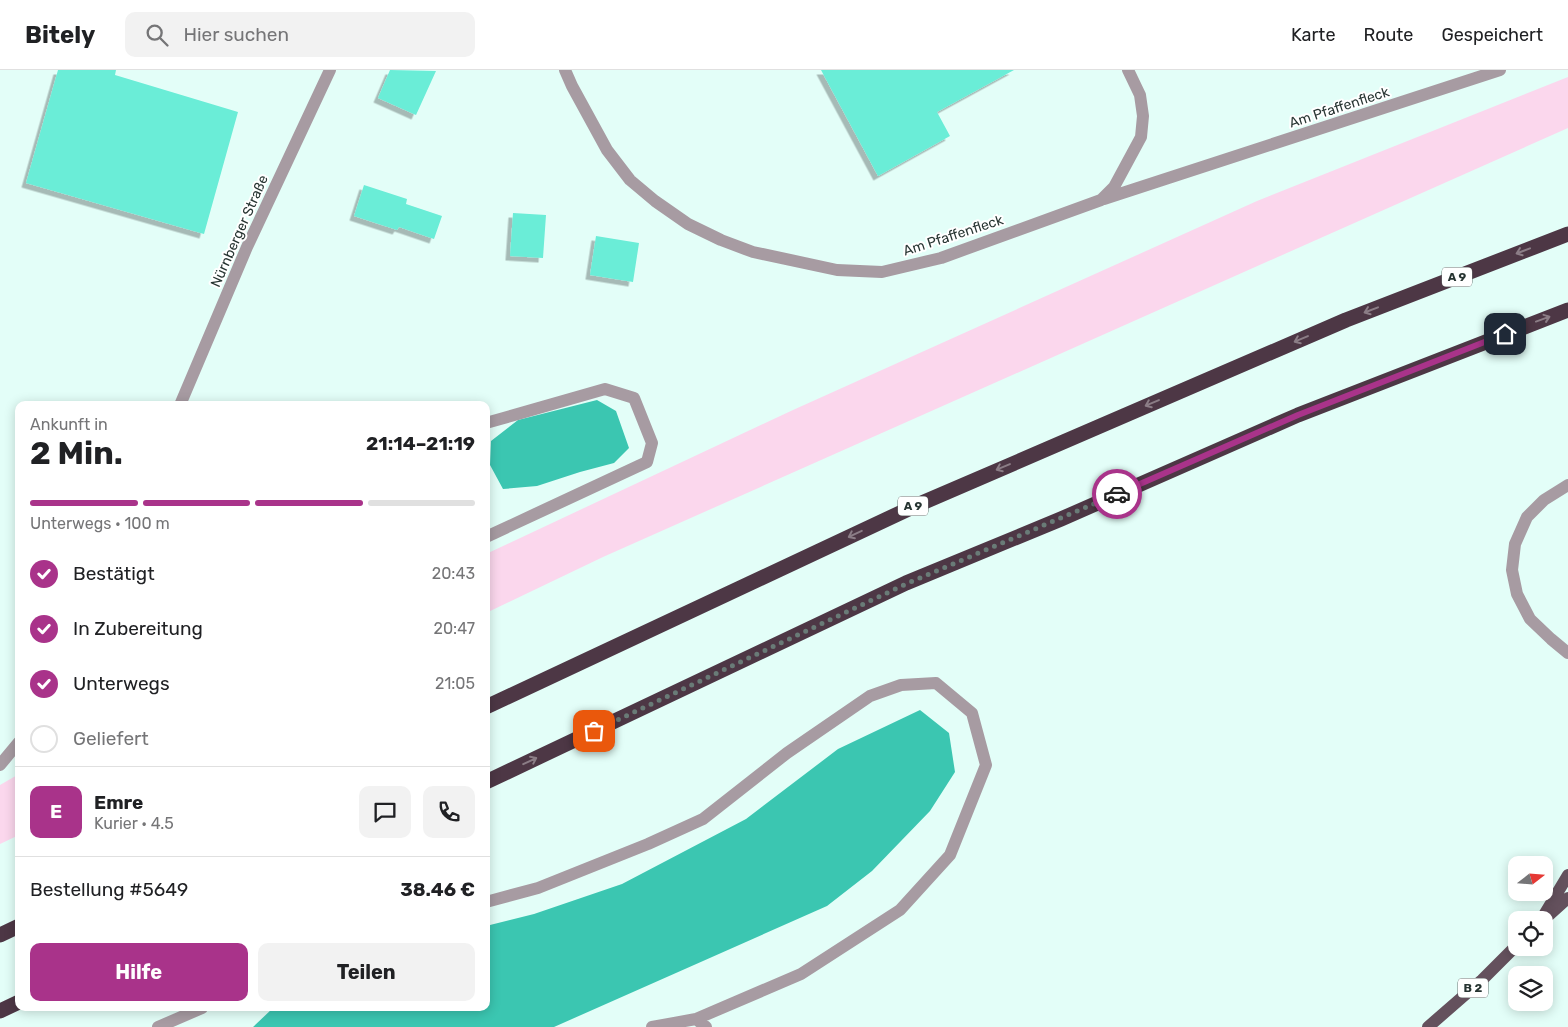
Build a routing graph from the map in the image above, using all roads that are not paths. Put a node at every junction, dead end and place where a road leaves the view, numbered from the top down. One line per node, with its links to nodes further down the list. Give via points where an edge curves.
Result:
1 (330, 70): 8 (street, Nürnberger Straße, via 247,247)
2 (565, 70): 5 (street, Am Pfaffenfleck, via 607,150 630,180 688,224 753,252 837,270 882,272 941,258)
3 (1128, 70): 5 (street, Am Pfaffenfleck, via 1140,95 1141,137 1114,187)
4 (1500, 70): 5 (street, Am Pfaffenfleck)
5 (1101, 200)
6 (1568, 234): 13 (highway, A 9, one-way to 13, via 1346,320 914,506)
7 (1568, 310): 16 (highway, one-way to 7, via 906,584 1298,415)
8 (182, 401)
9 (490, 422): 11 (street, via 605,388 634,398 652,443 647,462)
10 (1568, 485): 12 (street, via 1544,500 1527,517 1515,544 1512,570 1517,594 1530,619)
11 (490, 535)
12 (1568, 653)
13 (490, 705)
14 (15, 747): 15 (street)
15 (0, 766)
16 (490, 780)
17 (1568, 875): 20 (main road)
18 (1568, 898): 21 (main road)
19 (490, 901): 28 (street, via 538,888 703,819 787,752 870,696 902,685 936,683 972,713 986,765 950,855 900,910 801,974)
20 (1548, 911)
21 (1553, 911)
22 (15, 928): 23 (highway)
23 (0, 936)
24 (1508, 954): 31 (main road, B 2)
25 (15, 1004): 26 (highway)
26 (0, 1011)
27 (196, 1011): 29 (street)
28 (701, 1023): 30 (street)
29 (165, 1026)
30 (652, 1027)
31 (1428, 1027)

